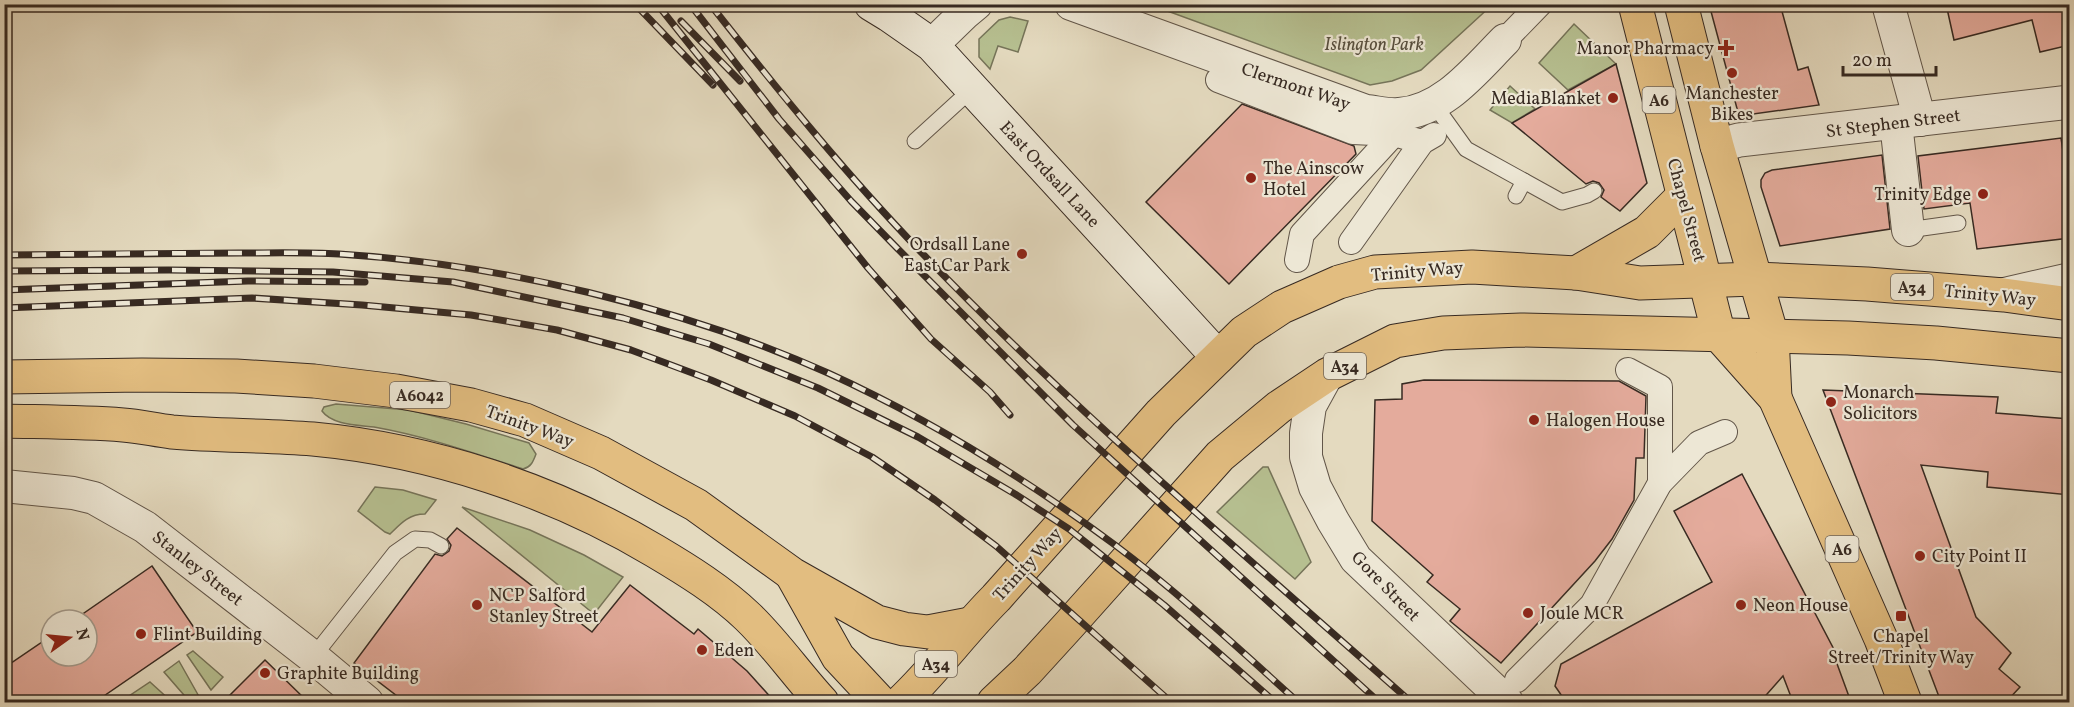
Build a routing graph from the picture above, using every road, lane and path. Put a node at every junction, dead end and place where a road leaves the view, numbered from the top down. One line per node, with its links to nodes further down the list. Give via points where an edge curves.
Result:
1 (871, 4): 9 (main road, East Ordsall Lane)
2 (976, 4): 9 (street)
3 (1071, 4): 13 (street, Clermont Way, via 1366,111 1400,114)
4 (1540, 4): 8 (street)
5 (1635, 4): 21 (main road, Chapel Street / A6)
6 (1681, 4): 17 (main road, Chapel Street / A6)
7 (1888, 4): 14 (street)
8 (1504, 40): 13 (street, Clermont Way, via 1456,88)
9 (932, 45): 11 (main road, East Ordsall Lane)
10 (1218, 80): 15 (street, via 1353,132)
11 (972, 89): 16 (lane); 35 (main road, East Ordsall Lane)
12 (2070, 102): 14 (main road, St Stephen Street)
13 (1433, 103): 18 (lane, via 1466,149)
14 (1908, 121): 17 (main road, St Stephen Street, via 1739,140); 23 (street)
15 (1394, 134): 24 (street, via 1429,138); 25 (street, via 1302,234)
16 (915, 141)
17 (1717, 146): 27 (main road, Chapel Street / A6)
18 (1524, 181): 19 (lane, via 1563,202); 20 (lane)
19 (1594, 191)
20 (1516, 196)
21 (1683, 196): 26 (main road, via 1647,232); 29 (main road, Chapel Street / A6)
22 (1958, 224): 23 (lane)
23 (1908, 230)
24 (1351, 242)
25 (1297, 260)
26 (1576, 273): 29 (main road, Trinity Way / A34, via 1640,283); 35 (main road, Trinity Way / A34, via 1472,267 1375,272 1339,282 1282,307 1244,332)
27 (1755, 279): 29 (main road, Trinity Way / A34); 30 (main road, Trinity Way / A34); 33 (main road, Chapel Street / A6)
28 (2070, 279): 30 (street)
29 (1705, 281): 32 (main road, Chapel Street / A6)
30 (2004, 295): 31 (main road, Trinity Way / A34)
31 (2070, 304)
32 (1719, 335): 33 (main road, A34); 37 (main road, A34, via 1521,330 1443,333 1395,341); 39 (main road, Chapel Street / A6)
33 (1772, 336): 34 (main road, A34, via 1936,343); 39 (main road, Chapel Street / A6)
34 (2070, 356)
35 (1218, 357): 46 (main road, Trinity Way / A34, via 1161,413)
36 (1628, 370): 42 (street, via 1660,387)
37 (1327, 375): 48 (street, Gore Street, via 1311,406 1306,457 1315,487 1333,521 1356,559); 49 (main road, A34, via 1279,407 1220,456)
38 (4, 377): 45 (main road, Trinity Way / A6042, via 142,375 292,380 396,391 471,405 525,420 601,453 696,505)
39 (1775, 398): 54 (main road, Chapel Street / A6)
40 (4, 421): 51 (main road, via 313,439 430,458 468,470 622,531 682,568 748,617)
41 (1725, 432): 42 (street, via 1699,443)
42 (1660, 483): 48 (street, via 1592,606)
43 (4, 486): 47 (street, Stanley Street, via 73,493 114,508 146,527)
44 (441, 546): 47 (lane, via 415,539 395,553)
45 (792, 574): 46 (main road, via 884,625 928,632); 52 (main road, Trinity Way / A6042, via 838,657)
46 (970, 624): 53 (main road, Trinity Way / A34)
47 (313, 657): 50 (street, Stanley Street)
48 (1512, 691)
49 (997, 701)
50 (367, 702)
51 (822, 702)
52 (880, 702)
53 (901, 702)
54 (1905, 702)

